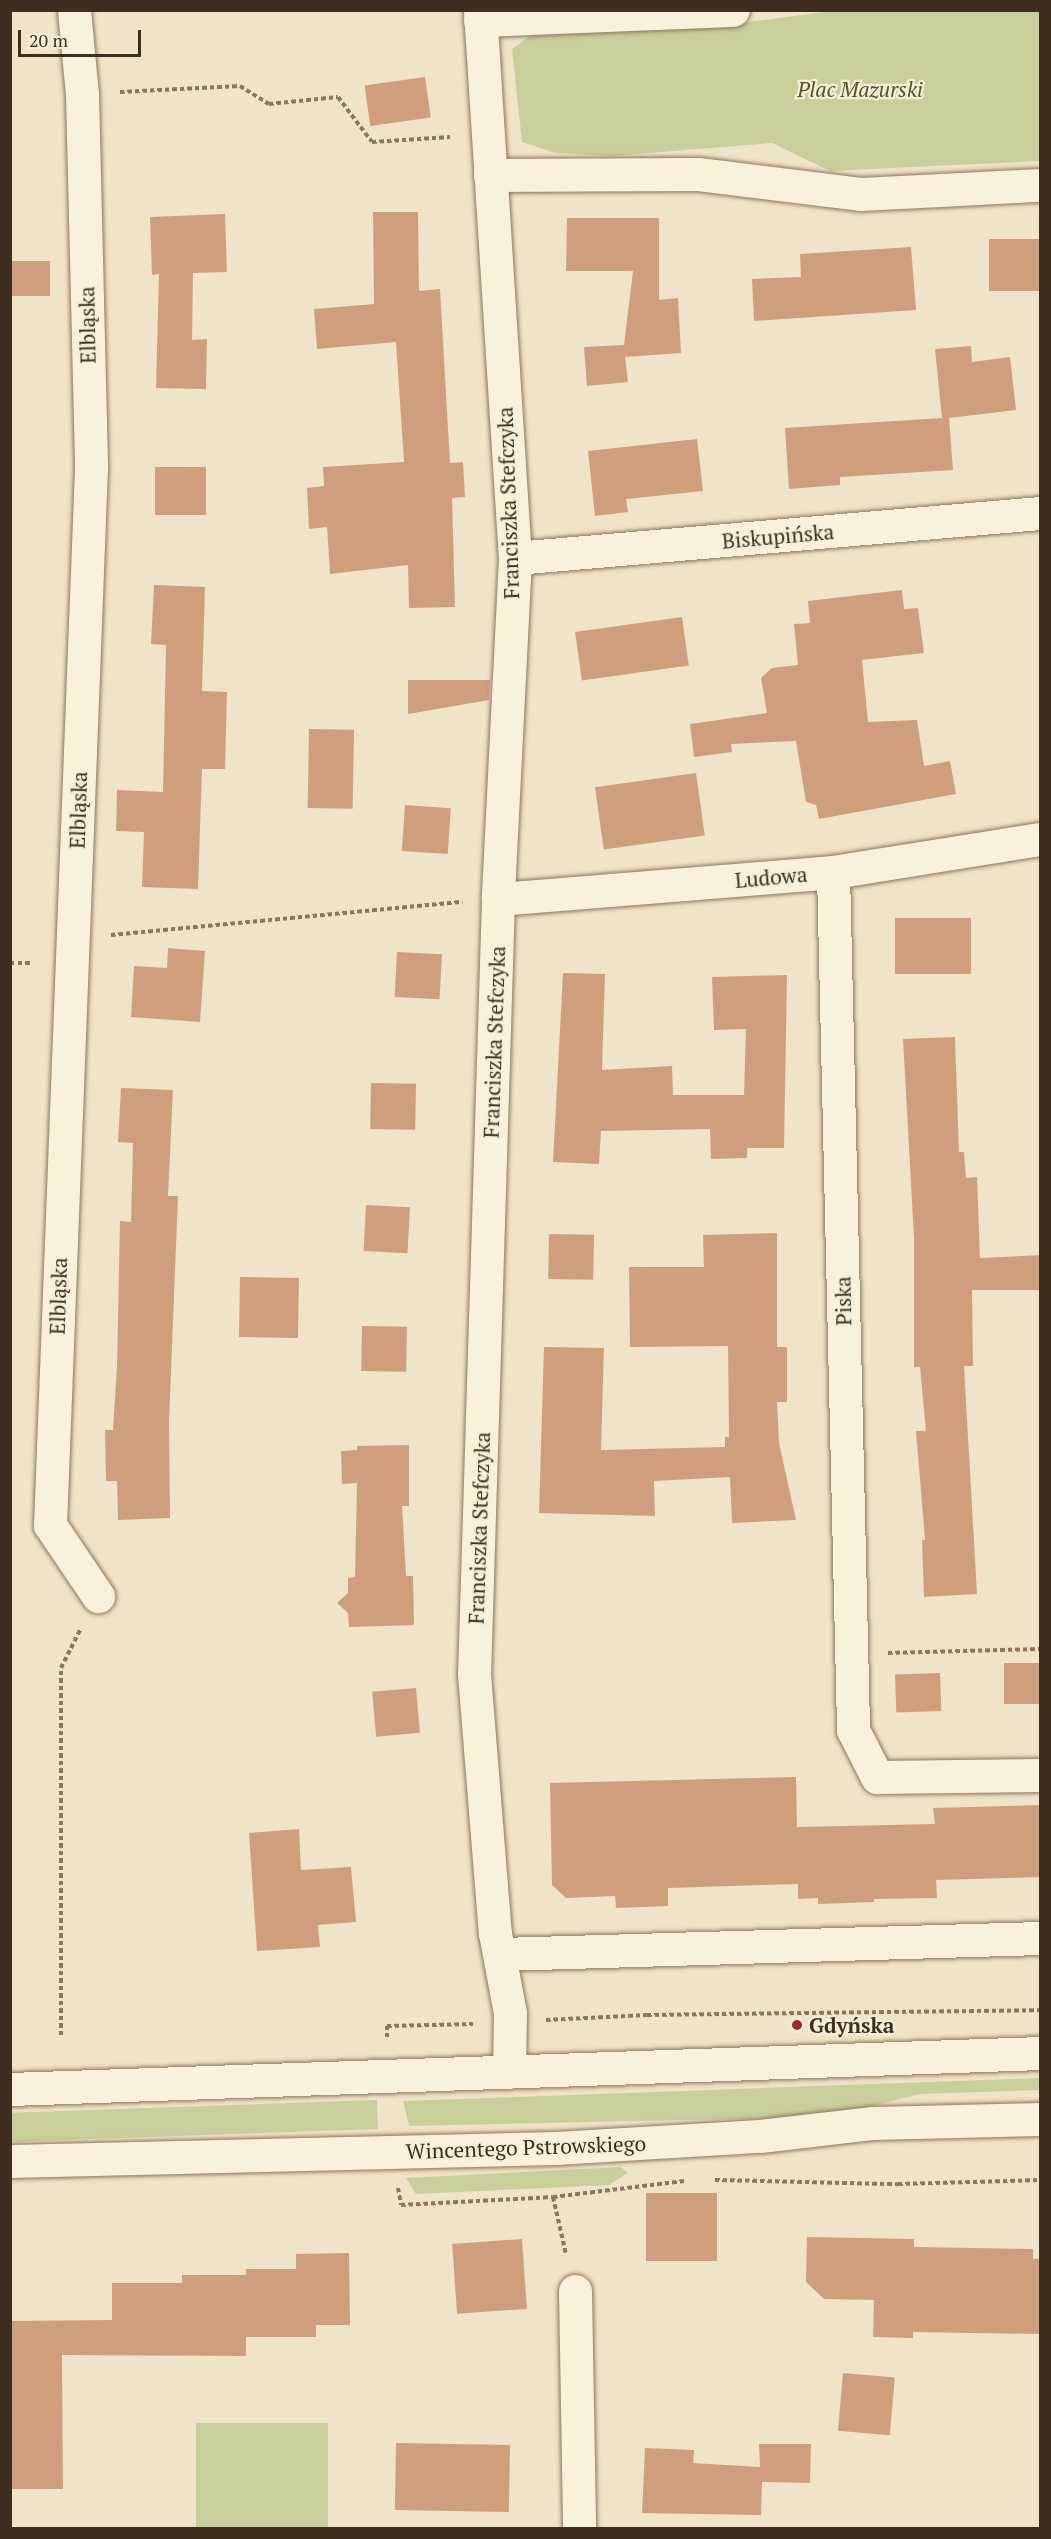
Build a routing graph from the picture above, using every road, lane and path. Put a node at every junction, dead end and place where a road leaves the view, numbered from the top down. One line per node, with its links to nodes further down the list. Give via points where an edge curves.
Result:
1 (74, 10): 4 (street, Elbląska)
2 (733, 10): 3 (street)
3 (480, 15): 5 (street, Franciszka Stefczyka)
4 (82, 94): 5 (path, via 240,86 269,104 338,97 372,142); 13 (street, Elbląska, via 91,468)
5 (487, 134): 6 (street, Franciszka Stefczyka)
6 (490, 175): 7 (street, via 698,174 860,194); 9 (street, Franciszka Stefczyka)
7 (1041, 185)
8 (1041, 513): 9 (street, Biskupińska)
9 (514, 558): 12 (street, Franciszka Stefczyka)
10 (1041, 839): 11 (street, Ludowa)
11 (833, 872): 12 (street, Ludowa); 16 (street, Piska)
12 (498, 899): 13 (path); 19 (street, Franciszka Stefczyka, via 474,1674 495,1933)
13 (73, 938): 14 (street, Elbląska, via 50,1525)
14 (98, 1596): 22 (path, via 61,1668)
15 (1041, 1649): 16 (path)
16 (851, 1654): 17 (street, Piska, via 853,1730 877,1777)
17 (1041, 1775)
18 (1041, 1938): 19 (street)
19 (501, 1954): 21 (street, Franciszka Stefczyka)
20 (1041, 2010): 21 (path, via 647,2015)
21 (510, 2022): 24 (street, Franciszka Stefczyka); 25 (path, via 387,2026)
22 (61, 2035)
23 (1041, 2053): 24 (street)
24 (509, 2072): 25 (street)
25 (390, 2077): 26 (street)
26 (10, 2089)
27 (1041, 2119): 28 (street, Wincentego Pstrowskiego, via 873,2123 760,2136 556,2148)
28 (392, 2151): 29 (street, Wincentego Pstrowskiego); 33 (path, via 401,2205)
29 (10, 2161)
30 (702, 2179): 31 (path, via 898,2184)
31 (1041, 2180)
32 (691, 2181): 33 (path)
33 (553, 2197): 34 (path)
34 (575, 2291): 35 (street)
35 (579, 2529)

